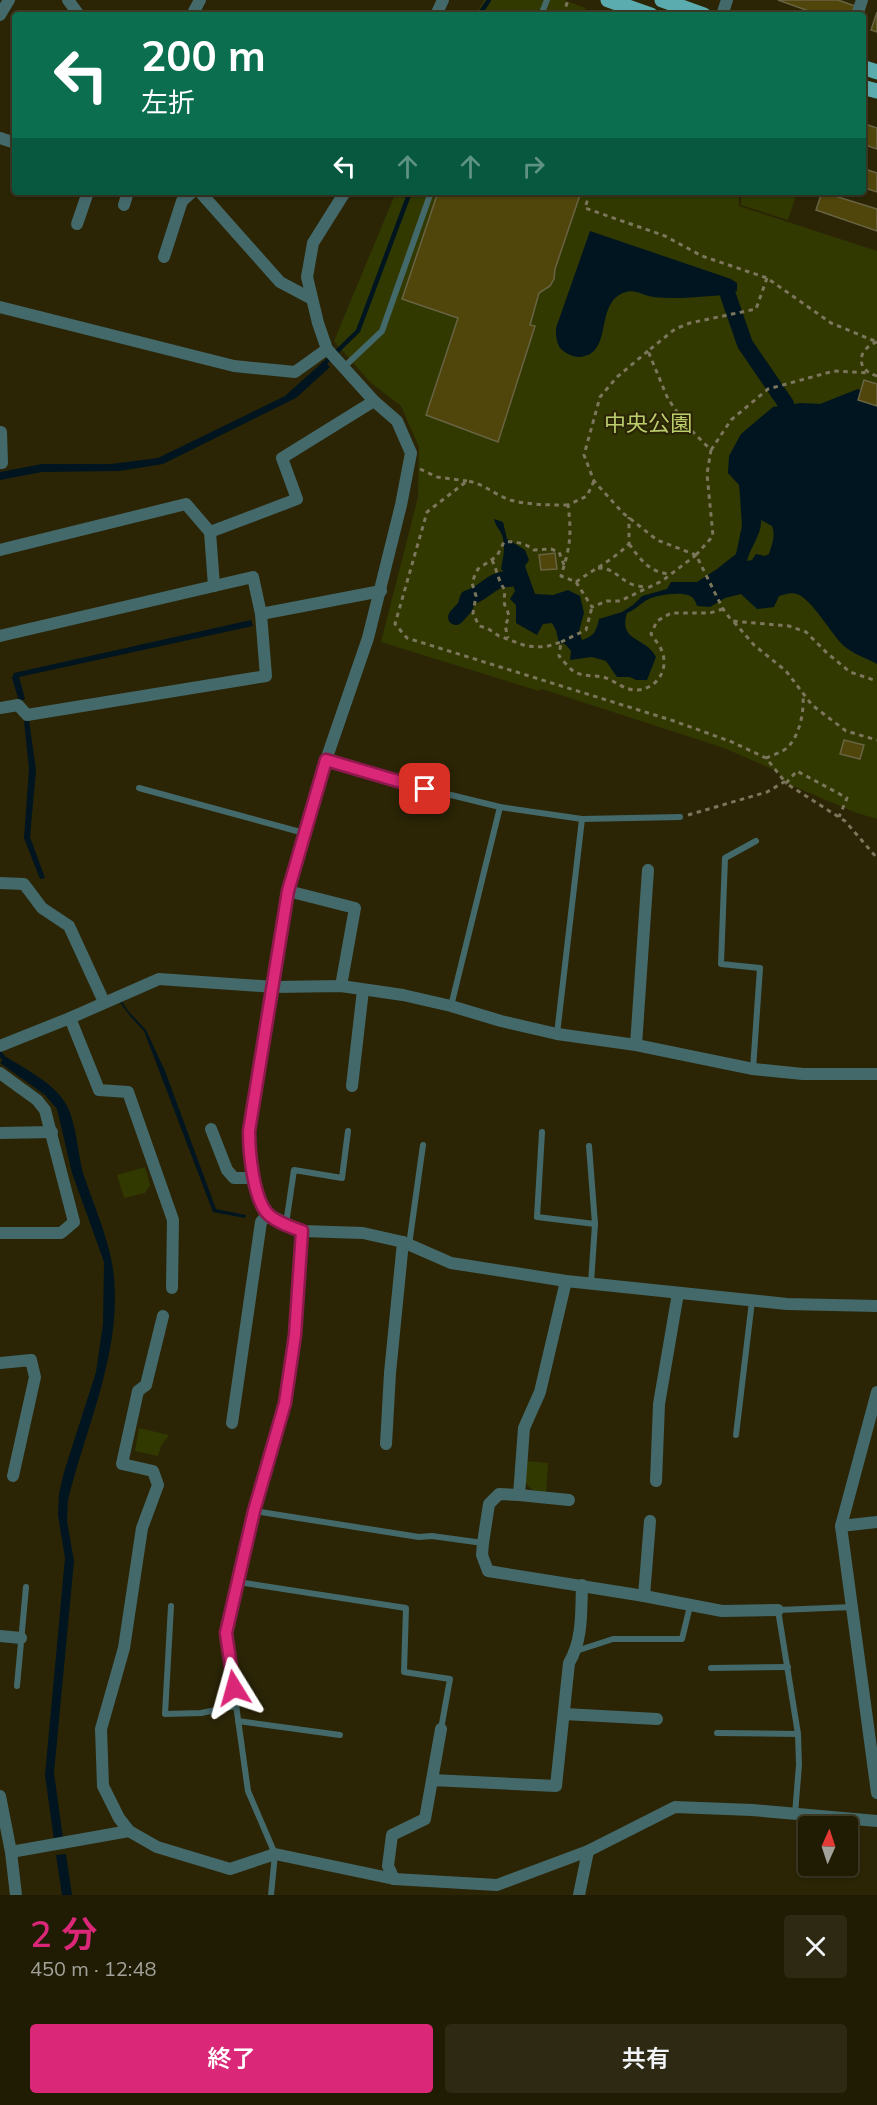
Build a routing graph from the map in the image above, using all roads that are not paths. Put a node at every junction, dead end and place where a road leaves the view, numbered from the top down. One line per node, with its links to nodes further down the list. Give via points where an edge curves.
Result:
1 (9, 0): 6 (street)
2 (608, 0): 4 (main road)
3 (662, 0): 5 (main road)
4 (642, 12)
5 (696, 12)
6 (0, 15)
7 (87, 195): 14 (street)
8 (127, 195): 13 (street)
9 (189, 195): 15 (street, via 182,201)
10 (203, 195): 16 (street, via 280,282)
11 (343, 195): 16 (street, via 313,243 307,277)
12 (430, 195): 19 (lane, via 382,331)
13 (124, 204)
14 (77, 224)
15 (164, 257)
16 (312, 299): 18 (street)
17 (0, 308): 18 (street, via 234,366 295,372)
18 (327, 349): 19 (street)
19 (344, 367): 20 (street)
20 (374, 401): 23 (street, via 282,458 297,499); 26 (street, via 397,421 411,453)
21 (1, 432): 22 (street)
22 (0, 463)
23 (210, 532): 24 (street, via 186,504); 25 (street)
24 (0, 550)
25 (214, 586): 27 (street, via 253,577); 28 (street)
26 (381, 591): 27 (street); 30 (street)
27 (261, 614): 29 (street, via 266,676 27,715 18,705)
28 (0, 636)
29 (0, 708)
30 (326, 760): 32 (lane); 35 (street)
31 (139, 788): 35 (lane)
32 (500, 807): 34 (lane); 44 (lane)
33 (680, 817): 34 (lane)
34 (582, 819): 46 (lane)
35 (304, 833): 39 (street)
36 (756, 841): 49 (lane, via 725,858 721,964 760,968)
37 (648, 870): 48 (street)
38 (0, 883): 43 (street, via 24,884 42,908 69,926)
39 (288, 891): 40 (street); 41 (street, via 355,908)
40 (274, 987): 41 (street); 43 (street, via 159,979); 60 (street, via 249,1131)
41 (341, 987): 42 (street)
42 (363, 990): 44 (street); 52 (street)
43 (104, 1002): 45 (street)
44 (451, 1006): 46 (street)
45 (70, 1018): 47 (street); 69 (street, via 99,1090 128,1092 173,1220)
46 (557, 1034): 48 (street)
47 (3, 1045)
48 (636, 1045): 49 (street)
49 (753, 1069): 51 (street)
50 (0, 1073): 55 (street, via 37,1100)
51 (877, 1074)
52 (352, 1086)
53 (211, 1129): 60 (street, via 234,1178)
54 (348, 1131): 62 (lane, via 342,1178 294,1170)
55 (52, 1132): 57 (street); 65 (street, via 74,1222 61,1233)
56 (542, 1132): 63 (lane, via 537,1217)
57 (0, 1133)
58 (423, 1145): 66 (lane)
59 (589, 1146): 63 (lane)
60 (254, 1178): 61 (street)
61 (267, 1214): 62 (street); 76 (street, via 261,1222)
62 (286, 1224): 64 (street)
63 (595, 1224): 68 (lane)
64 (302, 1231): 66 (street, via 363,1233); 83 (lane, via 295,1335 285,1403)
65 (0, 1233)
66 (406, 1244): 67 (street, via 451,1263); 78 (street, via 390,1373)
67 (566, 1281): 68 (street); 81 (street, via 540,1392 524,1428)
68 (591, 1284): 70 (street)
69 (172, 1288)
70 (678, 1293): 71 (street); 80 (street, via 659,1404)
71 (752, 1301): 72 (street); 77 (lane)
72 (877, 1306)
73 (163, 1316): 115 (street, via 146,1384 138,1391 122,1464 153,1471 158,1485 142,1528 124,1648 101,1729 103,1786)
74 (0, 1363): 79 (street, via 31,1360 34,1377)
75 (877, 1392): 86 (street)
76 (232, 1423)
77 (736, 1435)
78 (386, 1444)
79 (13, 1476)
80 (656, 1481)
81 (519, 1495): 82 (street); 87 (street, via 499,1494 489,1504)
82 (569, 1500)
83 (254, 1511): 87 (lane); 88 (lane)
84 (650, 1521): 91 (street)
85 (877, 1522): 86 (street)
86 (841, 1526): 94 (street)
87 (483, 1543): 89 (street, via 482,1555 488,1571)
88 (238, 1582): 102 (lane, via 226,1633); 106 (lane, via 406,1608 404,1672 450,1678)
89 (582, 1585): 91 (street); 98 (street)
90 (26, 1587): 97 (lane)
91 (644, 1596): 93 (street)
92 (171, 1606): 102 (lane, via 165,1714 201,1713)
93 (690, 1606): 95 (street, via 722,1611); 98 (lane, via 682,1639 613,1639)
94 (853, 1606): 95 (lane); 111 (street)
95 (778, 1610): 99 (lane)
96 (0, 1636): 97 (street)
97 (21, 1638): 101 (lane)
98 (576, 1651): 103 (street, via 569,1663)
99 (788, 1667): 100 (lane); 108 (lane)
100 (711, 1668)
101 (17, 1686)
102 (236, 1706): 105 (lane)
103 (564, 1714): 104 (street); 110 (street, via 556,1786)
104 (657, 1719)
105 (238, 1721): 109 (lane); 118 (lane, via 248,1791)
106 (441, 1729): 110 (street)
107 (717, 1733): 108 (lane)
108 (798, 1734): 113 (lane)
109 (340, 1735)
110 (432, 1780): 119 (street, via 425,1819 392,1834 388,1866)
111 (877, 1793)
112 (0, 1796): 117 (street)
113 (795, 1814): 114 (street); 116 (street, via 675,1807)
114 (877, 1821)
115 (129, 1831): 117 (street); 118 (street, via 157,1847 230,1869)
116 (588, 1851): 120 (street); 123 (street)
117 (11, 1852): 121 (street)
118 (275, 1854): 119 (street); 122 (lane)
119 (394, 1879): 120 (street)
120 (496, 1890)
121 (16, 1895)
122 (271, 1895)
123 (579, 1895)

